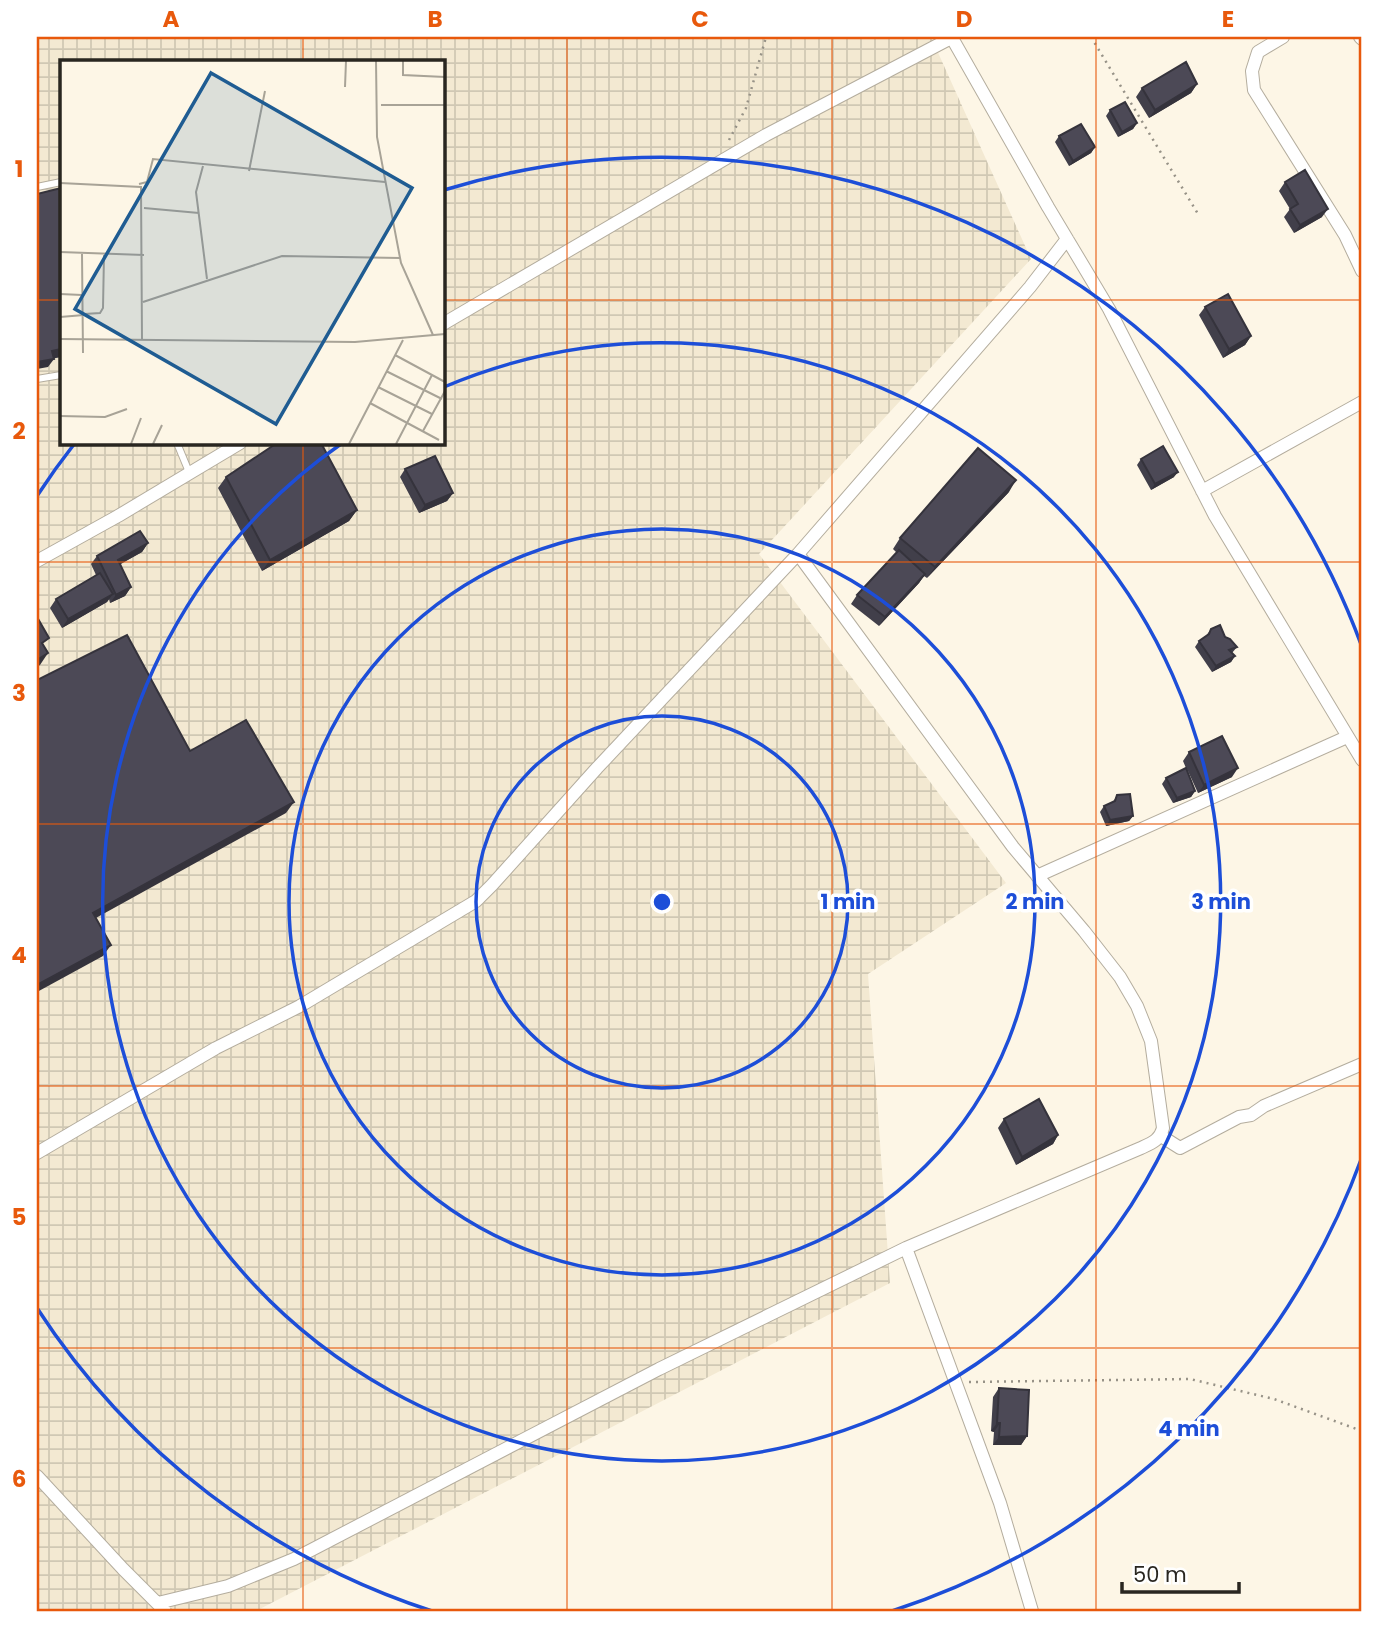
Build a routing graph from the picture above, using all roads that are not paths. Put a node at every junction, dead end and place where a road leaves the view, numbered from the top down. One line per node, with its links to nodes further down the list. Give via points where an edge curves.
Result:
1 (952, 37): 5 (street); 7 (street, via 766,135)
2 (1283, 37): 6 (street, via 1258,52 1252,72 1254,90 1345,235)
3 (60, 182): 4 (lane)
4 (37, 187)
5 (1067, 239): 14 (street, via 1109,309); 15 (street)
6 (1362, 271)
7 (444, 323)
8 (60, 375): 9 (lane)
9 (37, 379)
10 (1362, 402): 14 (street)
11 (177, 444): 13 (lane)
12 (238, 444): 13 (street)
13 (189, 472): 16 (street)
14 (1202, 491): 17 (street)
15 (798, 554): 19 (street); 22 (street, via 476,901)
16 (37, 561)
17 (1347, 737): 18 (street); 19 (street)
18 (1362, 760)
19 (1037, 876): 21 (street, via 1106,958 1137,1006 1151,1041)
20 (1362, 1064): 21 (street, via 1264,1105 1180,1148)
21 (1161, 1136): 23 (street)
22 (37, 1153)
23 (906, 1248): 25 (street, via 659,1369 294,1559); 26 (street, via 1000,1503)
24 (37, 1476): 25 (street)
25 (161, 1607)
26 (1032, 1611)

